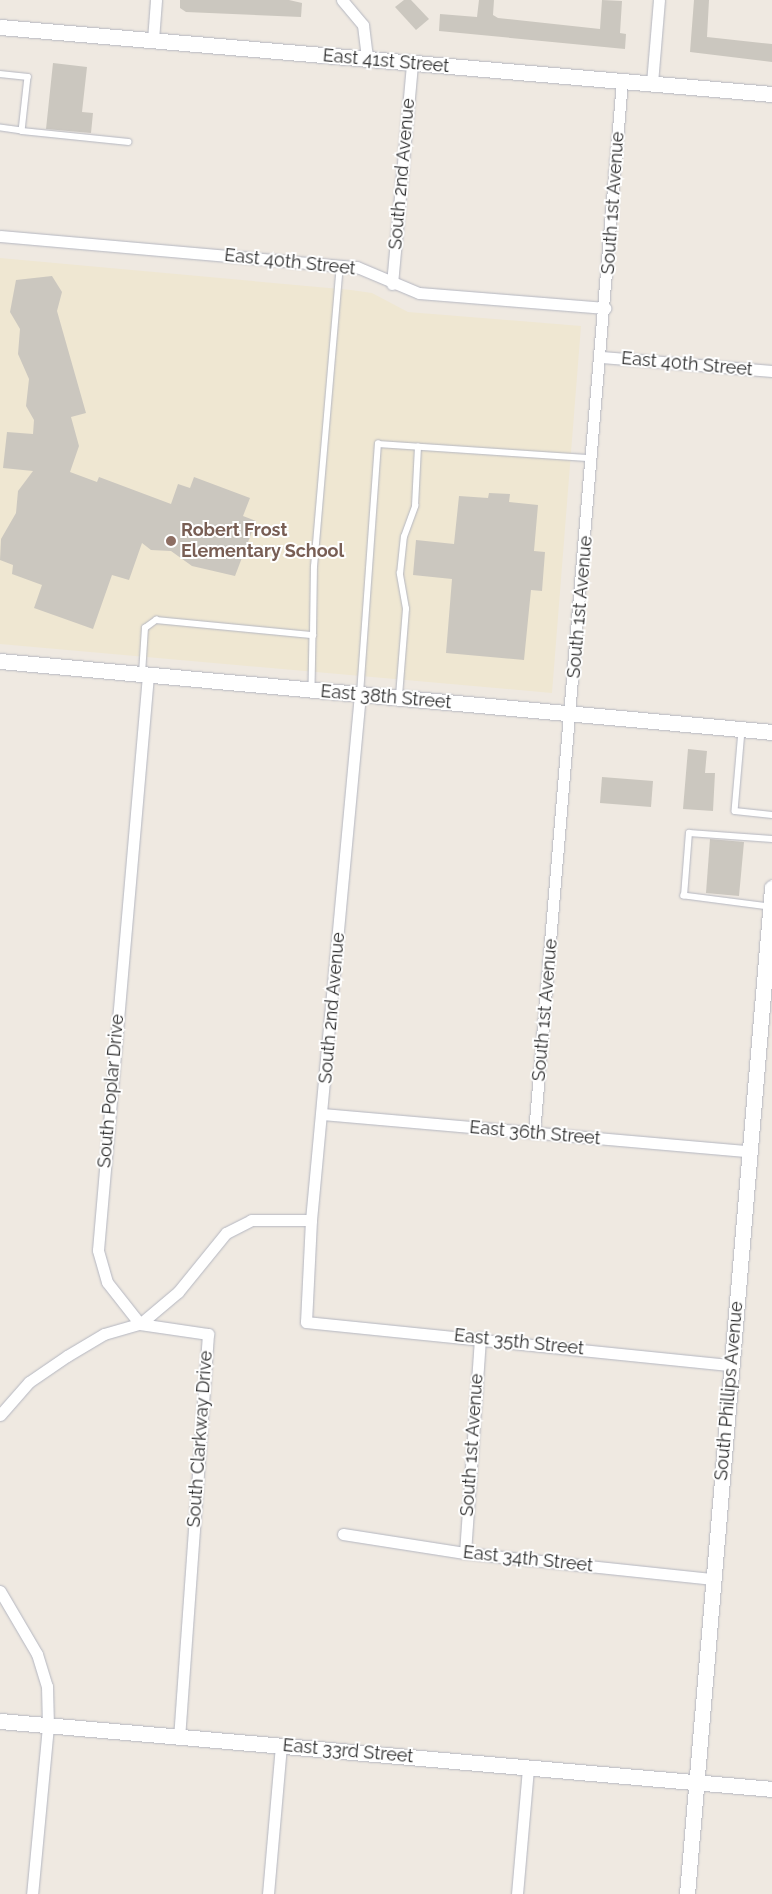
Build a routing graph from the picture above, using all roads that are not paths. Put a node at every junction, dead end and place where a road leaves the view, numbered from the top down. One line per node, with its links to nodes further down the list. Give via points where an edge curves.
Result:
1 (156, 0): 5 (street)
2 (342, 0): 6 (street, via 363,25)
3 (659, 0): 10 (street)
4 (0, 27): 5 (street, East 41st Street)
5 (153, 40): 6 (street, East 41st Street)
6 (367, 59): 7 (street, East 41st Street)
7 (412, 63): 9 (street, East 41st Street); 17 (street, South 2nd Avenue)
8 (0, 74): 13 (lane, via 28,77)
9 (622, 80): 10 (street, East 41st Street); 18 (street, South 1st Avenue)
10 (652, 83): 11 (street, East 41st Street)
11 (772, 94)
12 (0, 128): 13 (lane)
13 (22, 131): 14 (lane)
14 (128, 142)
15 (0, 236): 16 (street, East 40th Street)
16 (340, 266): 17 (street, East 40th Street, via 357,267); 23 (lane, via 314,567)
17 (392, 284): 18 (street, East 40th Street, via 419,292)
18 (605, 308): 19 (street, South 1st Avenue)
19 (601, 357): 20 (street, East 40th Street); 22 (street, South 1st Avenue)
20 (772, 371)
21 (418, 447): 22 (lane); 27 (lane, via 378,444); 28 (lane, via 415,506 404,537 400,574 406,609)
22 (593, 459): 29 (street, South 1st Avenue)
23 (313, 635): 25 (lane, via 156,620 145,628); 26 (lane)
24 (0, 661): 25 (street, East 38th Street)
25 (145, 675): 26 (street, East 38th Street); 42 (street, South Poplar Drive, via 98,1250 106,1282)
26 (312, 690): 27 (street, East 38th Street)
27 (360, 694): 28 (street, East 38th Street); 37 (street, South 2nd Avenue)
28 (399, 698): 29 (street, East 38th Street)
29 (571, 714): 30 (street, East 38th Street); 38 (street, South 1st Avenue)
30 (742, 730): 31 (street, East 38th Street); 32 (lane, via 735,812)
31 (772, 732)
32 (772, 815)
33 (772, 839): 35 (lane, via 688,833 684,896)
34 (772, 888): 35 (street, South Phillips Avenue)
35 (770, 907): 36 (street, South Phillips Avenue)
36 (770, 946): 39 (street, South Phillips Avenue)
37 (322, 1114): 38 (street, East 36th Street); 40 (street, South 2nd Avenue)
38 (534, 1133): 39 (street, East 36th Street)
39 (748, 1151): 44 (street, South Phillips Avenue)
40 (311, 1220): 41 (street, South 2nd Avenue); 42 (street, via 266,1218 239,1225 207,1253 178,1292)
41 (306, 1322): 43 (street, East 35th Street)
42 (140, 1324): 45 (street, via 104,1334 67,1356 29,1382); 52 (street, South Clarkway Drive, via 208,1334)
43 (480, 1338): 44 (street, East 35th Street); 47 (street, South 1st Avenue)
44 (732, 1365): 48 (street, South Phillips Avenue)
45 (0, 1415)
46 (343, 1534): 47 (street, East 34th Street)
47 (465, 1553): 48 (street, East 34th Street)
48 (714, 1579): 55 (street, South Phillips Avenue)
49 (0, 1591): 51 (street, via 44,1671)
50 (0, 1721): 51 (street, East 33rd Street)
51 (48, 1726): 52 (street, East 33rd Street); 57 (street)
52 (178, 1736): 53 (street, East 33rd Street)
53 (281, 1746): 54 (street, East 33rd Street); 58 (street)
54 (528, 1767): 55 (street, East 33rd Street); 59 (street)
55 (696, 1782): 56 (street, East 33rd Street); 60 (street, South Phillips Avenue)
56 (772, 1789)
57 (32, 1894)
58 (268, 1894)
59 (517, 1894)
60 (687, 1894)

